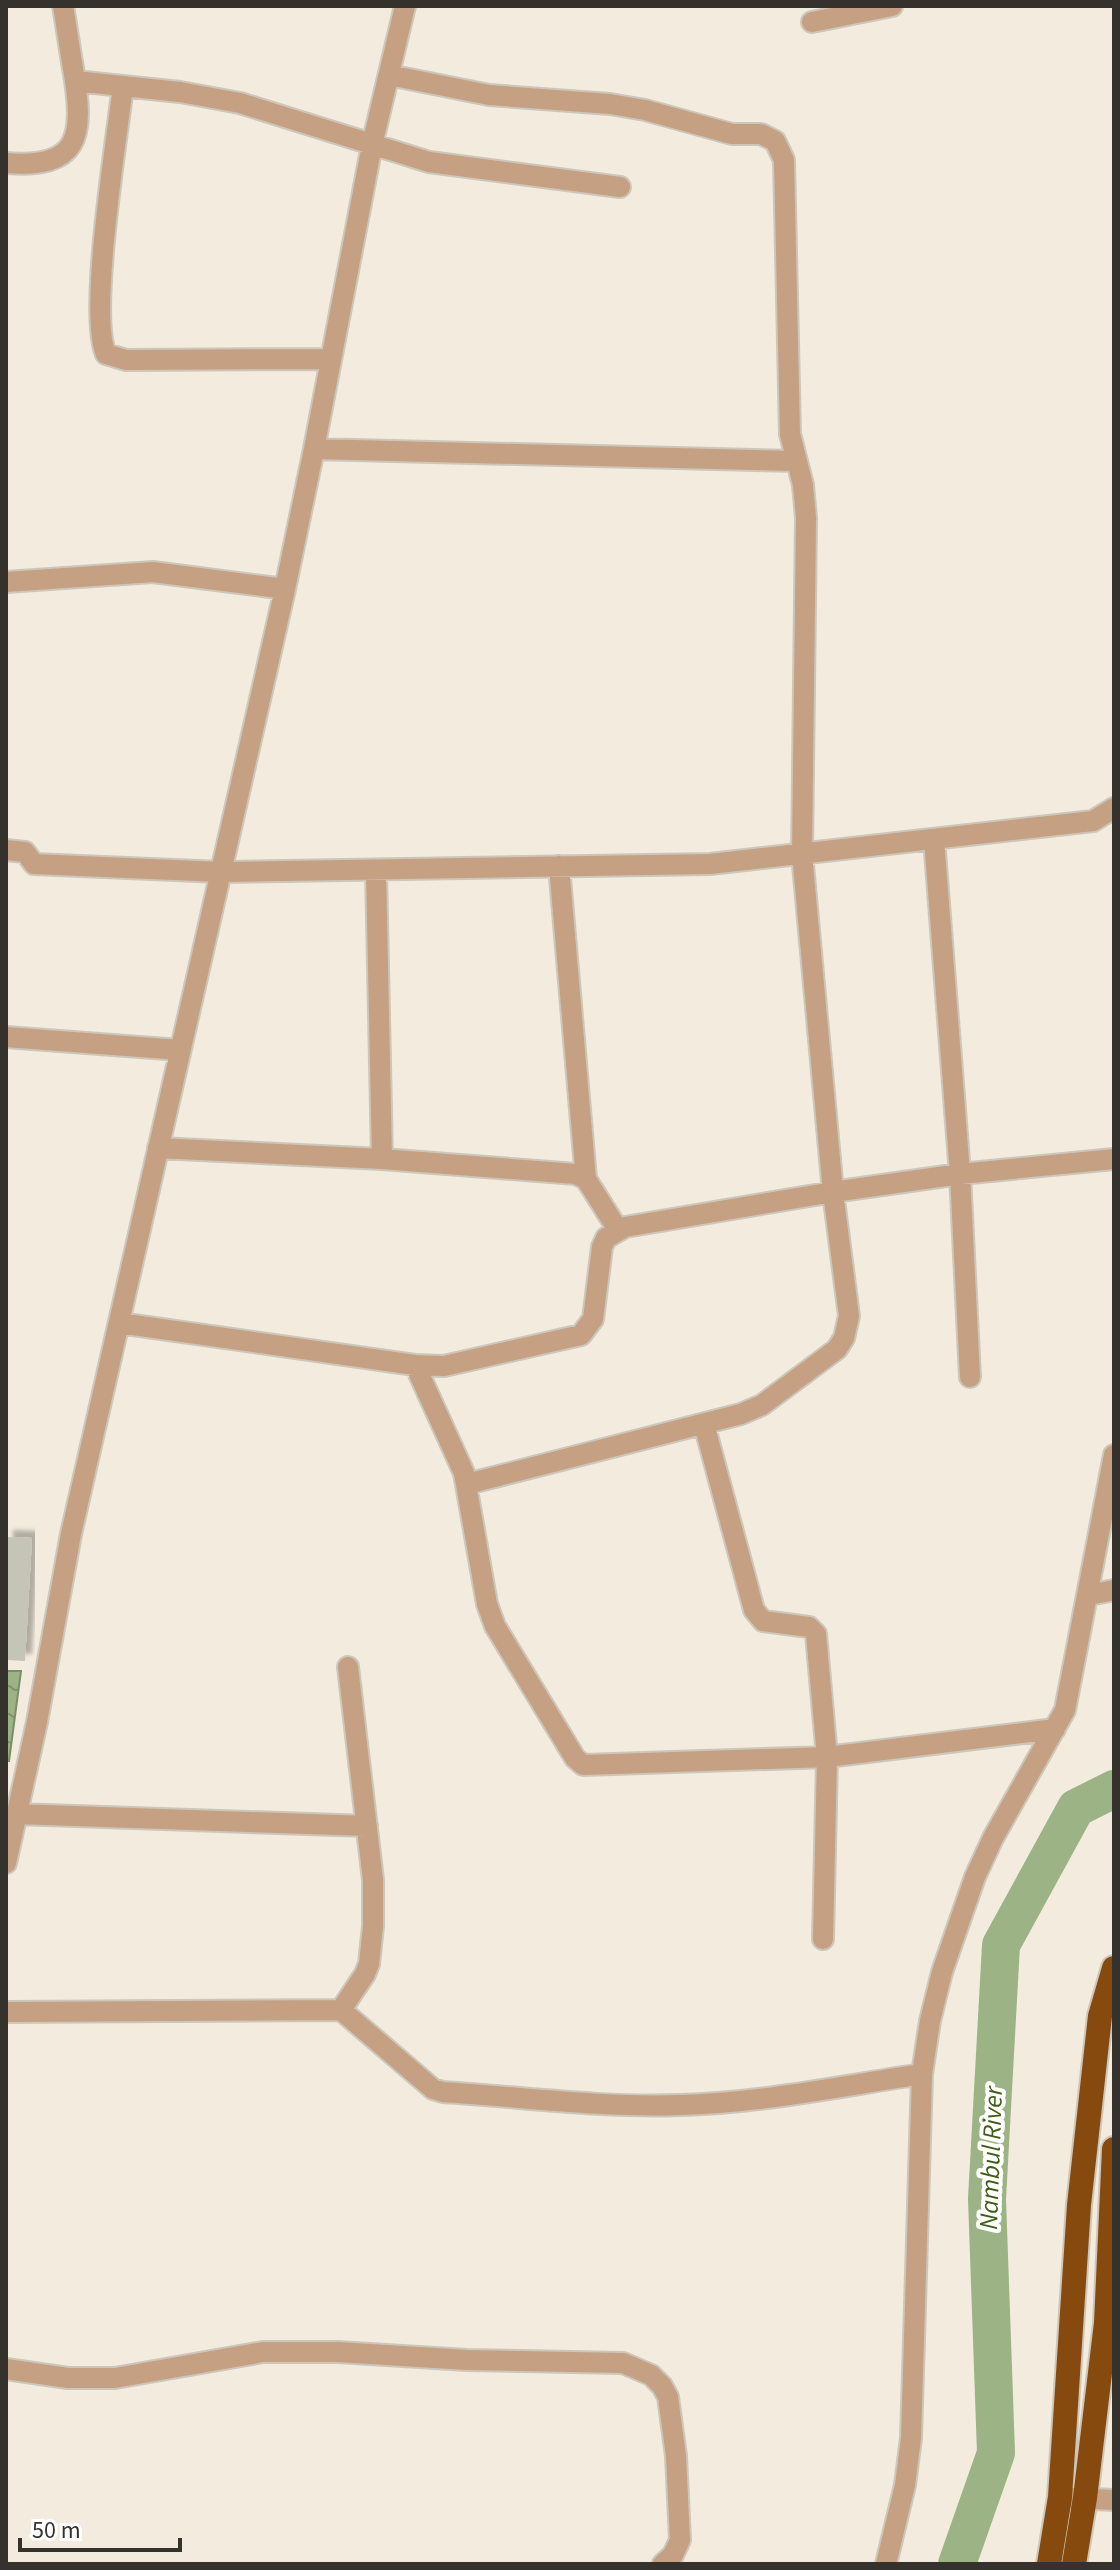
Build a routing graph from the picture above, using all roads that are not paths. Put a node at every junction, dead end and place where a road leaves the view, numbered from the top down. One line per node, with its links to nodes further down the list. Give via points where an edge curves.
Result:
1 (63, 6): 6 (street)
2 (405, 6): 5 (street)
3 (892, 6): 4 (street)
4 (812, 22)
5 (389, 75): 8 (street); 13 (street, via 489,95 610,104 775,141 784,160 790,434)
6 (75, 81): 7 (street); 9 (street, via 79,128 72,144 45,163)
7 (123, 86): 8 (street, via 240,103); 11 (street, via 101,288 106,354 126,360)
8 (372, 145): 10 (street, via 429,162); 11 (street)
9 (6, 163)
10 (620, 187)
11 (330, 359): 12 (street)
12 (314, 449): 13 (street); 15 (street)
13 (796, 461): 19 (street, via 806,518)
14 (6, 582): 15 (street, via 153,572)
15 (285, 589): 22 (street)
16 (1114, 808): 17 (street, via 1093,821)
17 (934, 839): 19 (street); 28 (street)
18 (6, 850): 22 (street, via 25,852 34,864)
19 (802, 854): 20 (street, via 710,864); 30 (street)
20 (559, 866): 21 (street); 29 (street)
21 (376, 870): 22 (street); 26 (street)
22 (221, 872): 24 (street)
23 (6, 1037): 24 (street)
24 (180, 1050): 25 (street)
25 (158, 1148): 26 (street); 32 (street)
26 (382, 1159): 29 (street, via 576,1174)
27 (1114, 1159): 28 (street)
28 (960, 1174): 30 (street); 34 (street)
29 (586, 1179): 31 (street)
30 (833, 1192): 31 (street); 35 (street, via 849,1316 844,1338 837,1349 762,1405)
31 (618, 1230): 33 (street, via 602,1247 593,1319 581,1335 444,1366)
32 (119, 1323): 33 (street); 43 (street, via 71,1534)
33 (415, 1365): 37 (street)
34 (970, 1377)
35 (704, 1424): 37 (street); 42 (street, via 754,1610 763,1621 809,1627 816,1634)
36 (1114, 1455): 39 (street)
37 (467, 1484): 42 (street, via 495,1626 583,1765)
38 (1114, 1590): 39 (street)
39 (1089, 1595): 41 (street, via 1065,1710)
40 (348, 1667): 44 (street)
41 (1055, 1729): 42 (street); 50 (street, via 975,1877 942,1972)
42 (827, 1757): 46 (street)
43 (17, 1814): 44 (street); 45 (street)
44 (367, 1826): 48 (street, via 373,1952)
45 (6, 1863)
46 (823, 1939)
47 (1114, 1968): 54 (highway, via 1100,2016 1079,2205)
48 (341, 2010): 49 (street); 50 (street, via 422,2081 443,2092 682,2105)
49 (6, 2012)
50 (922, 2074): 58 (street, via 911,2438)
51 (1114, 2149): 52 (highway)
52 (1113, 2175): 55 (highway, via 1106,2323)
53 (6, 2369): 57 (street, via 115,2378 263,2352 623,2363 651,2375 668,2397 680,2540)
54 (1060, 2497): 55 (street); 59 (highway)
55 (1085, 2498): 56 (street); 60 (highway)
56 (1114, 2500)
57 (663, 2564)
58 (886, 2564)
59 (1049, 2564)
60 (1074, 2564)

